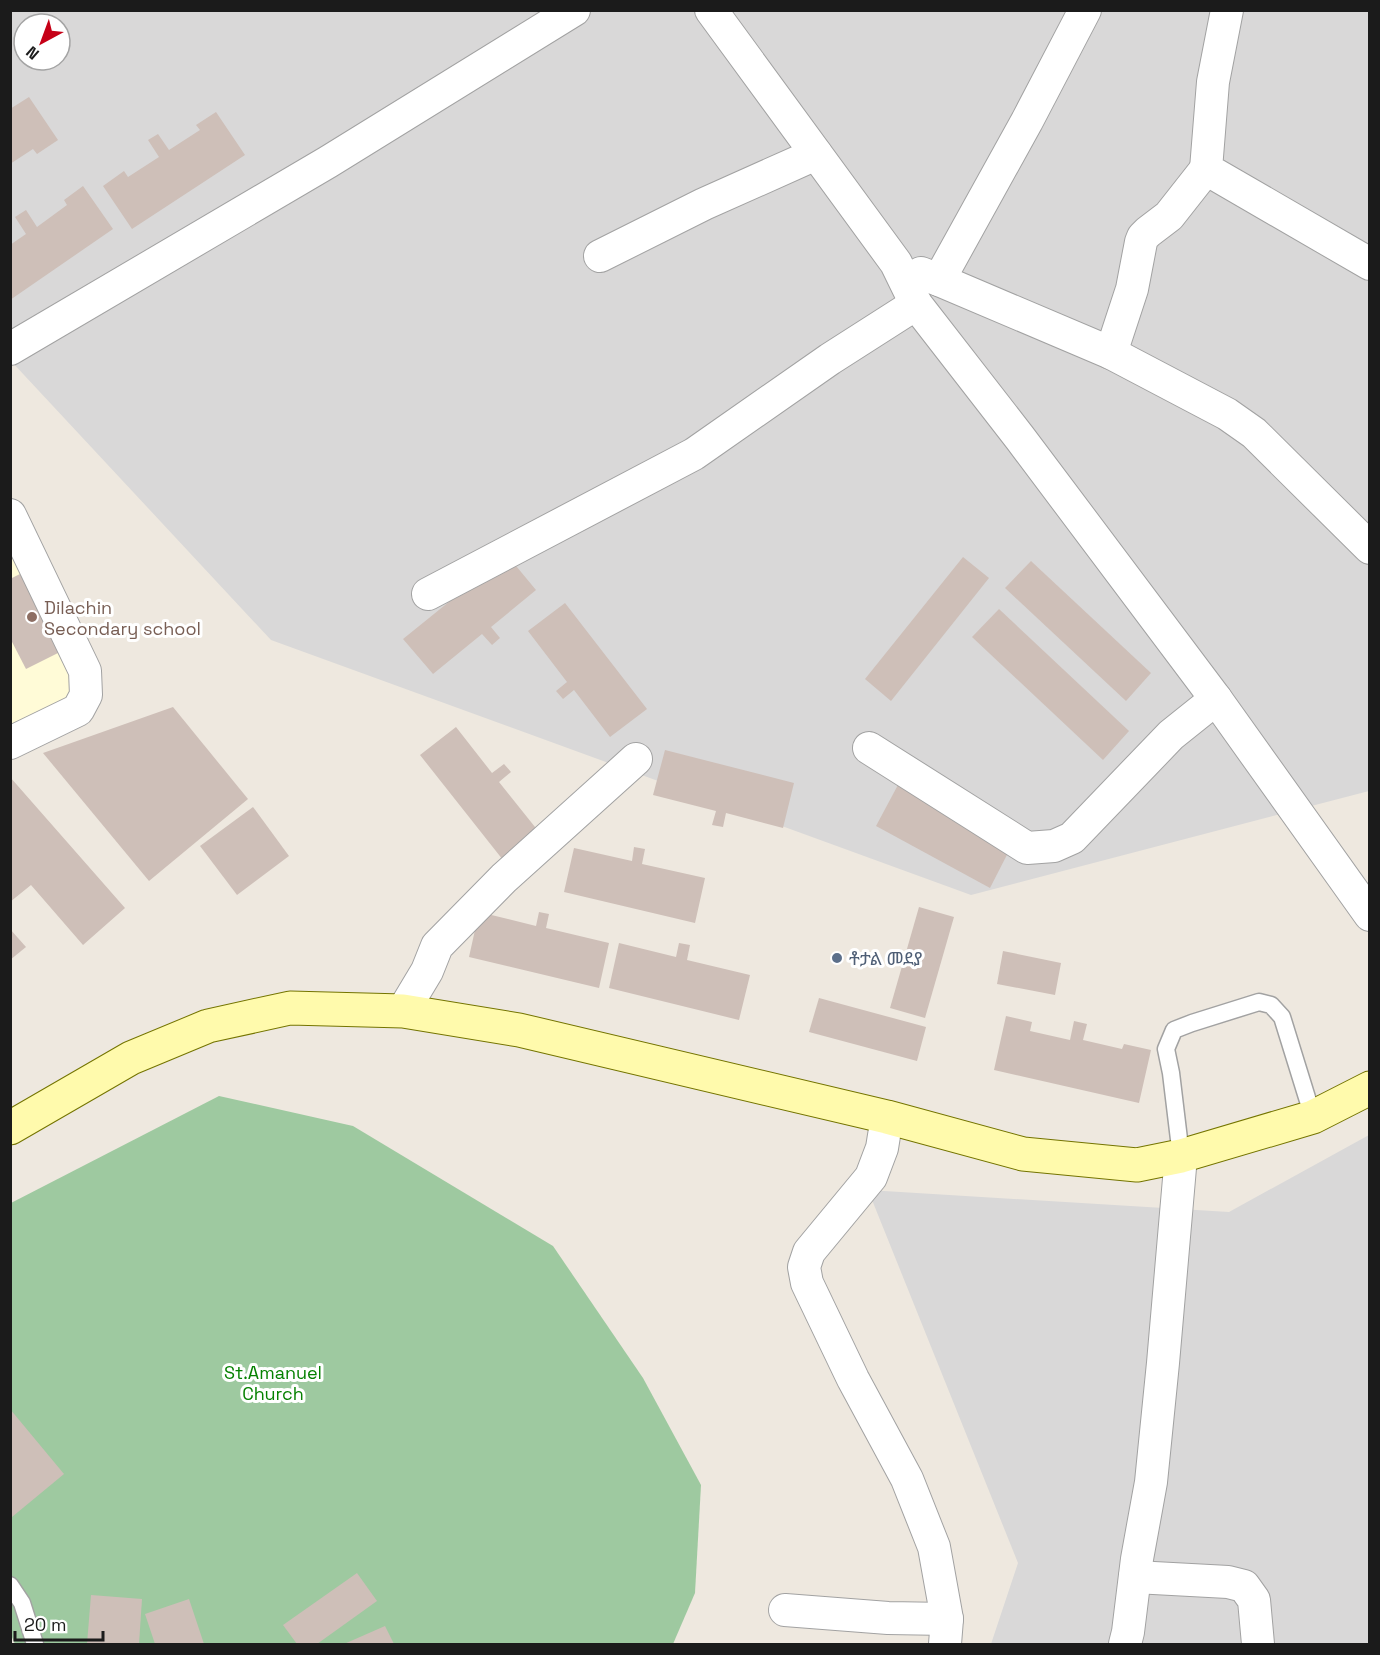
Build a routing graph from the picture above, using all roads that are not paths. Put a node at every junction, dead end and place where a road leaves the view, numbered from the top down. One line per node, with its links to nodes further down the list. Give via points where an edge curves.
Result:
1 (574, 10): 12 (street, via 328,162)
2 (711, 10): 5 (street)
3 (1085, 10): 10 (street)
4 (1227, 10): 6 (street, via 1213,82)
5 (816, 154): 7 (street); 8 (street)
6 (1206, 169): 9 (street); 13 (street, via 1169,216 1140,242 1132,289)
7 (600, 256)
8 (896, 263): 10 (street); 11 (street)
9 (1370, 264)
10 (939, 280): 13 (street)
11 (916, 304): 16 (street, via 694,454); 17 (street)
12 (10, 349)
13 (1111, 353): 15 (street, via 1227,414 1254,433)
14 (10, 515): 18 (street, via 85,671 86,695 78,710)
15 (1370, 548)
16 (428, 594)
17 (1216, 699): 19 (street, via 1171,735 1072,838 1054,846 1027,848); 21 (street)
18 (10, 742)
19 (869, 748)
20 (636, 759): 22 (street, via 437,946)
21 (1367, 908)
22 (403, 1011): 25 (main road, via 519,1030); 26 (main road, via 290,1008 208,1026 131,1058)
23 (1370, 1088): 24 (main road)
24 (1314, 1116): 27 (main road); 27 (lane, via 1282,1017 1271,1005 1259,1002 1174,1030 1166,1048)
25 (887, 1117): 27 (main road, via 1023,1154 1137,1165); 31 (street, via 872,1177 814,1245 804,1268 807,1283 853,1379 907,1479 934,1547)
26 (10, 1128)
27 (1181, 1156): 28 (street, via 1151,1482)
28 (1135, 1576): 33 (street); 34 (street, via 1244,1586 1254,1600)
29 (10, 1585): 32 (lane, via 21,1603)
30 (785, 1610): 31 (street, via 888,1618)
31 (946, 1632)
32 (35, 1644)
33 (1125, 1644)
34 (1258, 1644)

